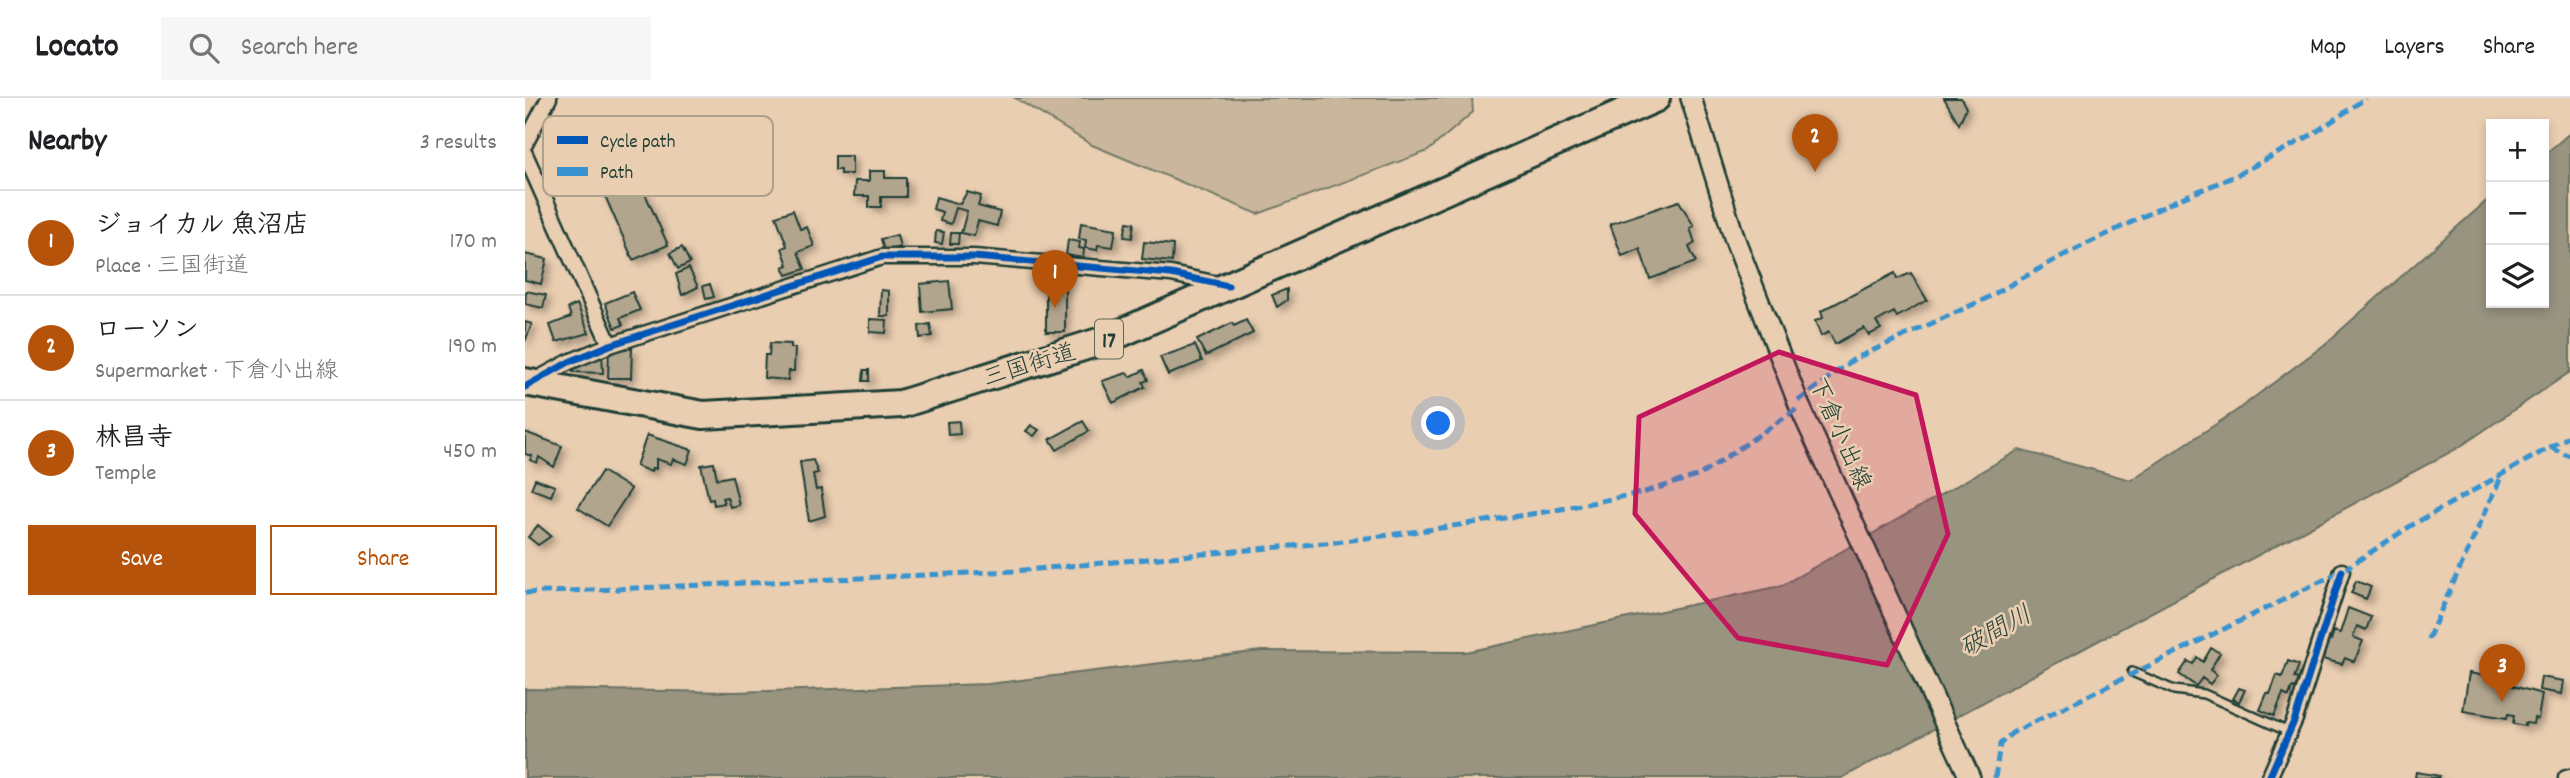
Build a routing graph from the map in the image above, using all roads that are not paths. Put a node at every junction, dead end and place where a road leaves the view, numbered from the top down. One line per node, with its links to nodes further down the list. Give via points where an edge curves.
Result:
1 (549, 98): 4 (street)
2 (1657, 98): 8 (highway, 三国街道 / 17)
3 (1691, 98): 14 (main road, 下倉小出線, via 1735,240 1806,418)
4 (525, 144)
5 (525, 154): 6 (street)
6 (543, 194)
7 (544, 196): 9 (street)
8 (1228, 286): 9 (street, via 1171,274 988,258 882,257); 10 (highway, 三国街道 / 17, via 1105,340 901,404 703,415)
9 (610, 345): 10 (street)
10 (527, 384)
11 (2342, 571): 13 (street)
12 (2132, 672): 13 (lane, via 2174,690 2204,694)
13 (2289, 732): 15 (street)
14 (1968, 771)
15 (2269, 778)

